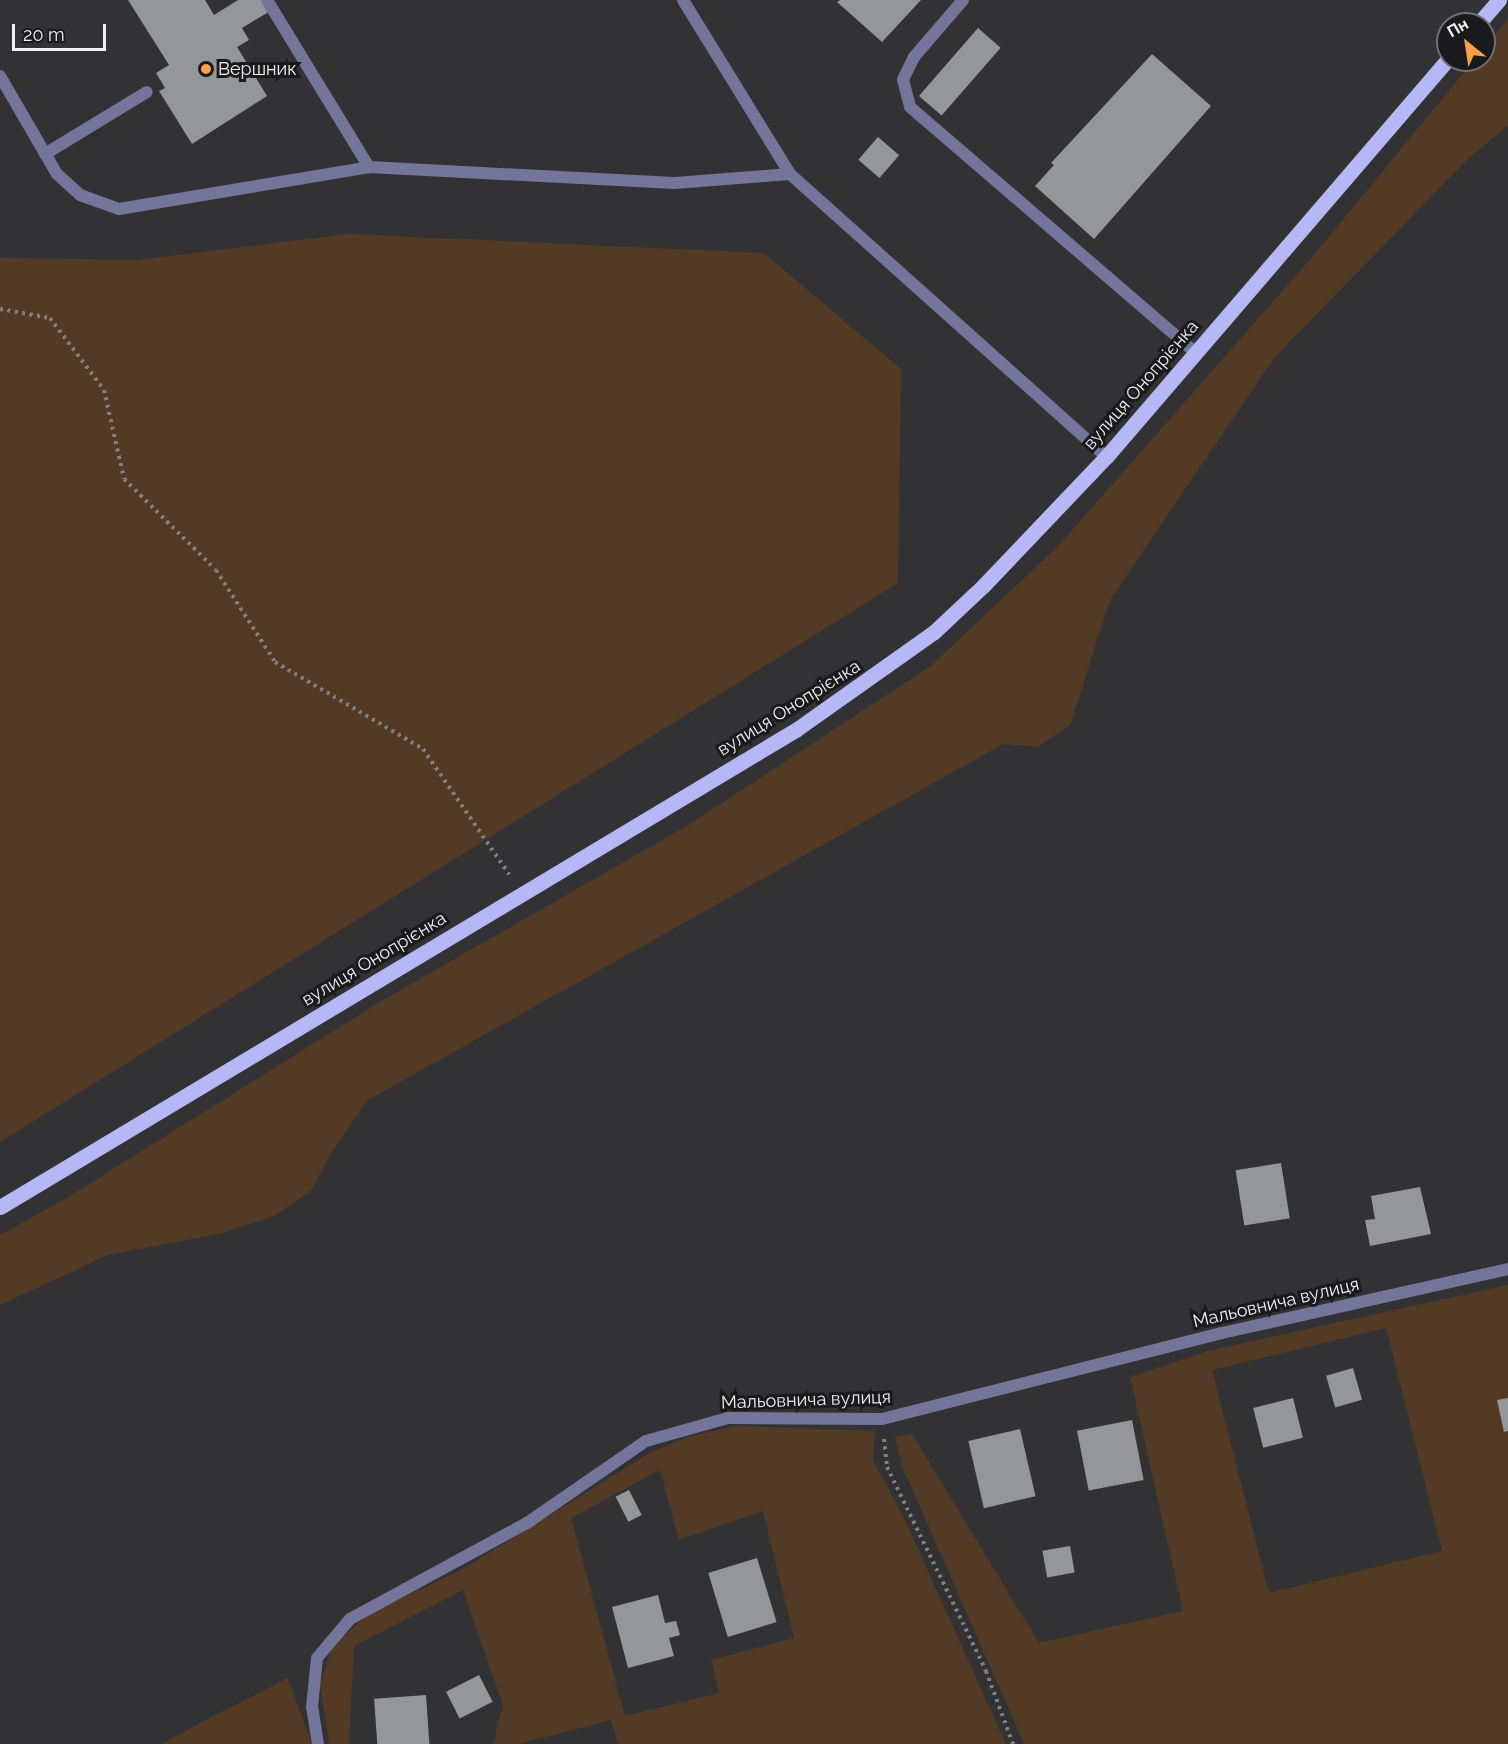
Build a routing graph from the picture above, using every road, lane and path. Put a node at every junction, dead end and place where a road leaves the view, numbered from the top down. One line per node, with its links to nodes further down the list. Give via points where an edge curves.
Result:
1 (267, 0): 10 (street)
2 (683, 0): 11 (street)
3 (963, 0): 13 (street, via 914,57 903,80 910,107)
4 (1499, 0): 5 (main road)
5 (1488, 12)
6 (1437, 72): 13 (main road, вулиця Онопрієнка)
7 (0, 76): 9 (street)
8 (147, 92): 9 (street)
9 (45, 154): 10 (street, via 57,174 80,195 119,209)
10 (369, 167): 11 (street, via 675,183)
11 (790, 174): 14 (street)
12 (0, 309): 15 (path, via 50,318 104,390 124,479 216,570 275,662 423,749)
13 (1195, 352): 14 (main road, вулиця Онопрієнка)
14 (1106, 456): 15 (main road, вулиця Онопрієнка, via 983,586 934,632 876,676 797,729)
15 (522, 893): 16 (main road, вулиця Онопрієнка)
16 (0, 1207)
17 (1508, 1269): 18 (street, Мальовнича вулиця, via 1222,1332)
18 (882, 1419): 19 (street, Мальовнича вулиця, via 728,1418 646,1441 527,1522 350,1618 317,1658 312,1707); 20 (path, via 887,1467 986,1671)
19 (318, 1744)
20 (1013, 1744)

